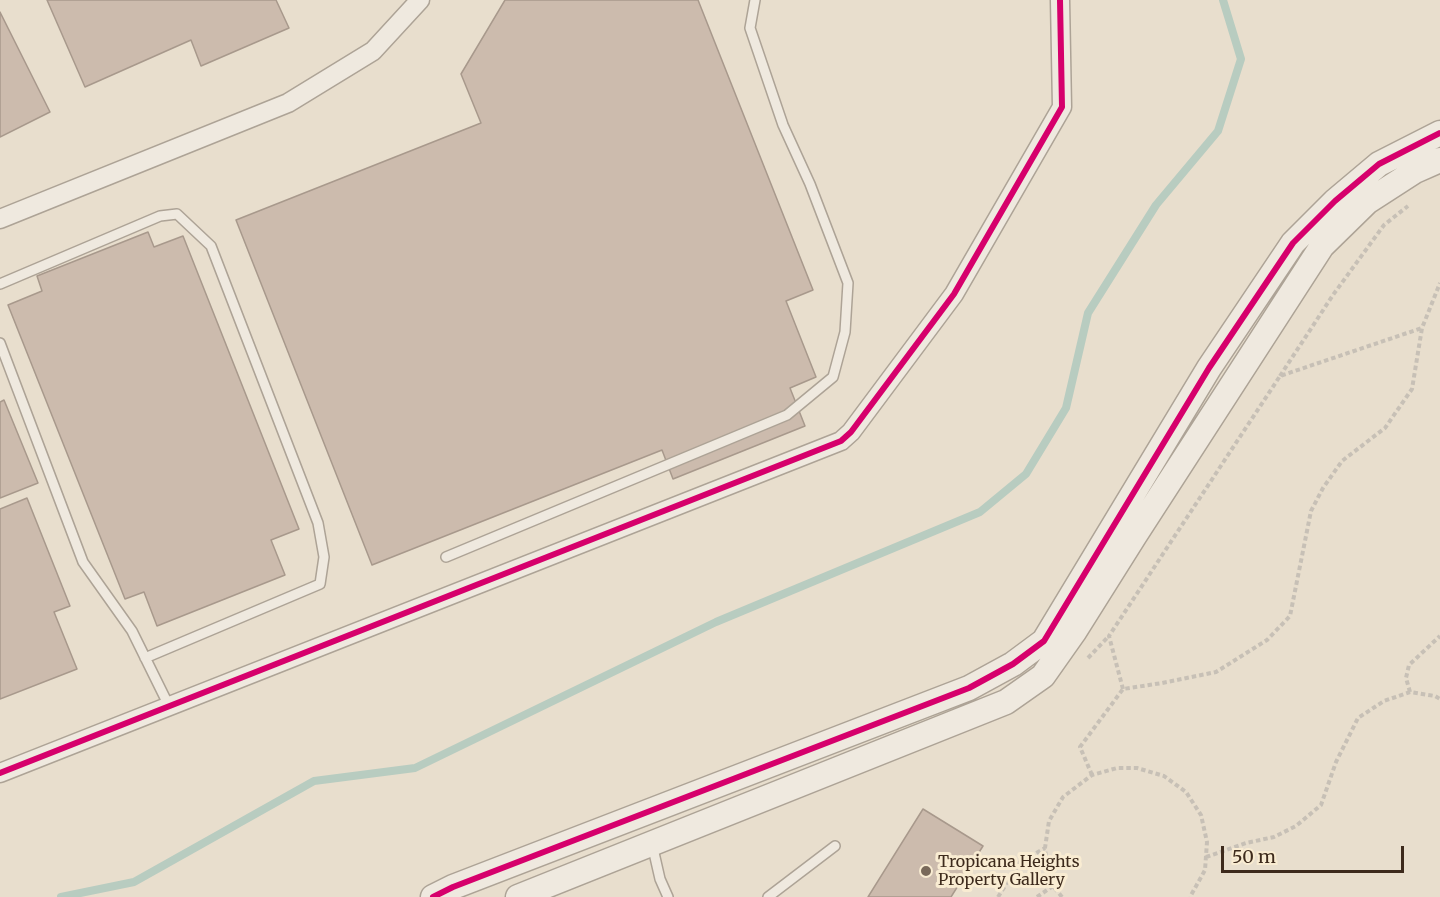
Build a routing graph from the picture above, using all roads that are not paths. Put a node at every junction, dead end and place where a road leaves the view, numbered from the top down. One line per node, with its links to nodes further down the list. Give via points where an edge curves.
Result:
1 (420, 0): 6 (street, via 373,51 288,104)
2 (755, 0): 9 (lane, via 750,28 783,125 848,284 845,332 833,377 787,415)
3 (1060, 0): 11 (street, via 1062,107 954,294 852,432 841,441)
4 (1440, 133): 15 (street, via 1379,164 1293,243 1209,368 1044,641 1013,664 969,688)
5 (1440, 160): 13 (street, via 1414,171 1367,202 1322,246 1043,676 1006,702)
6 (0, 219)
7 (0, 284): 10 (lane, via 160,216 177,214 211,246 318,523 324,557 320,584)
8 (0, 343): 10 (lane, via 83,562 132,631)
9 (446, 557)
10 (146, 658): 11 (lane)
11 (169, 706): 12 (street)
12 (0, 773)
13 (652, 844): 16 (street); 17 (lane)
14 (835, 846): 18 (lane)
15 (433, 897)
16 (518, 897)
17 (668, 897)
18 (768, 897)

